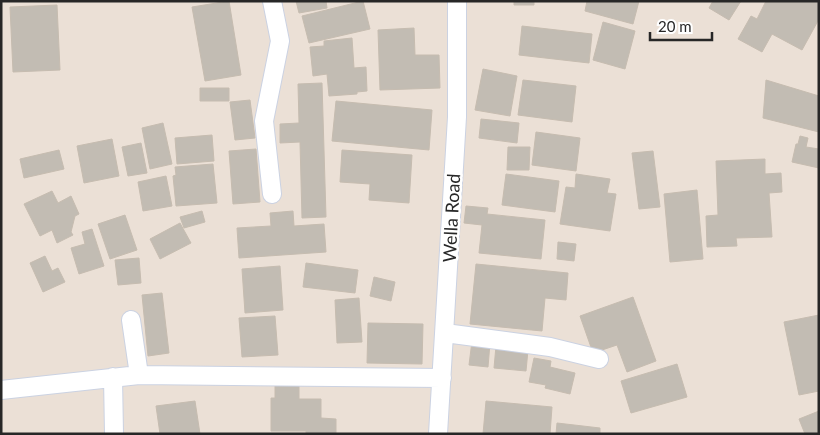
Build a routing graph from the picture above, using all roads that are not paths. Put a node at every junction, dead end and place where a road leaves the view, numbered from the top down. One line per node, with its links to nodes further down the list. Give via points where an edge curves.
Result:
1 (272, 1): 3 (street, via 280,41 264,121)
2 (457, 1): 5 (street, Wella Road, via 457,117)
3 (272, 194)
4 (131, 320): 7 (street)
5 (445, 333): 6 (street, via 550,348); 9 (street, Wella Road)
6 (599, 359)
7 (138, 375): 8 (street); 9 (street)
8 (113, 377): 10 (street); 11 (street)
9 (442, 378): 12 (street, Wella Road)
10 (1, 390)
11 (114, 434)
12 (438, 434)

